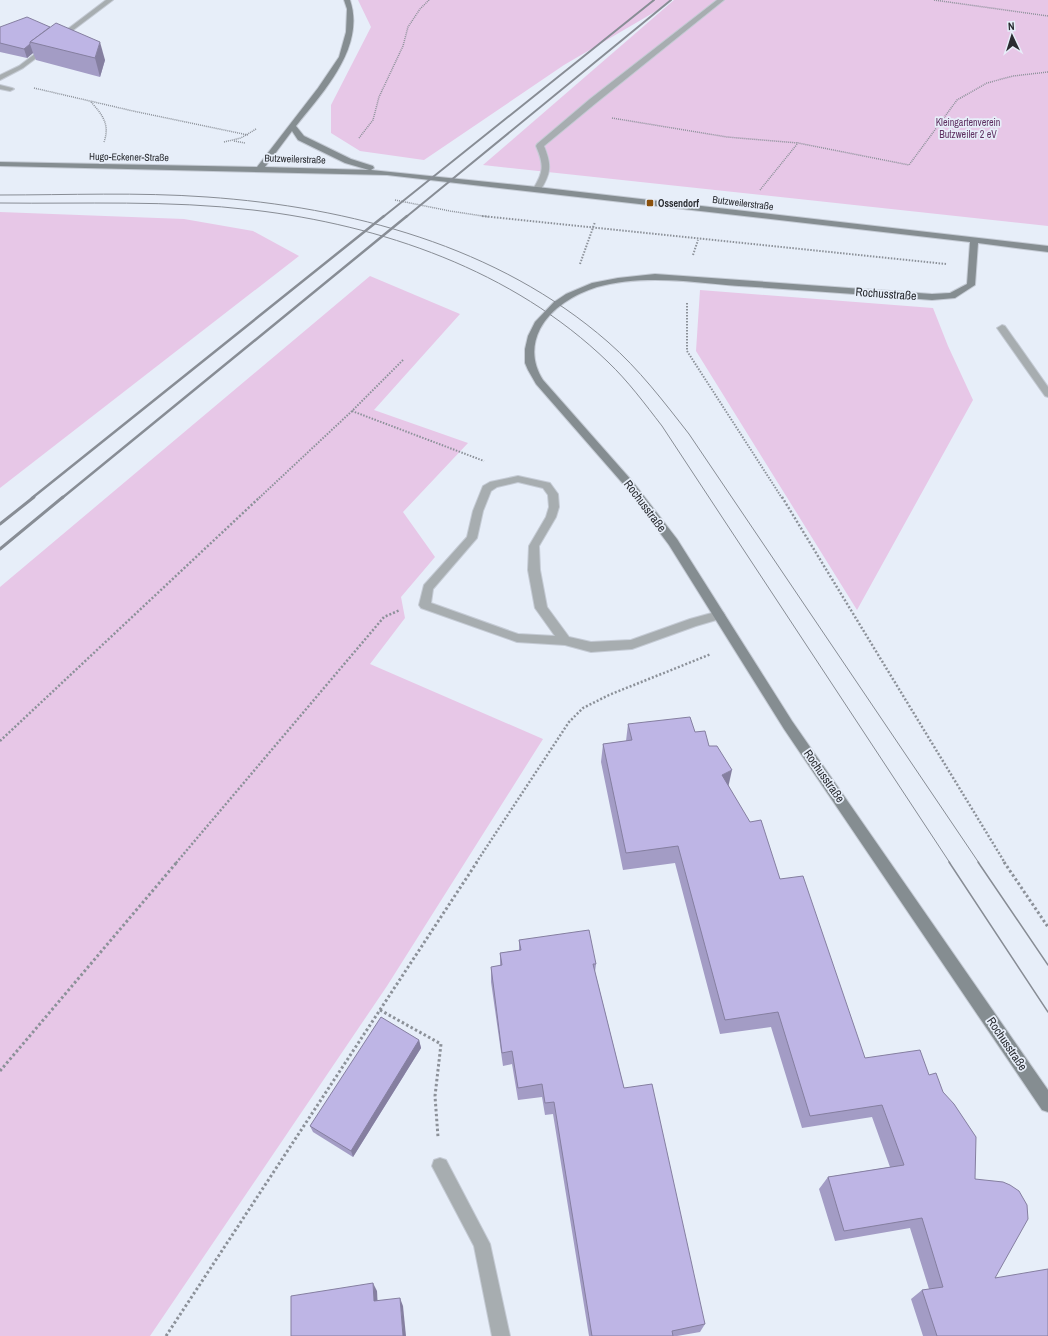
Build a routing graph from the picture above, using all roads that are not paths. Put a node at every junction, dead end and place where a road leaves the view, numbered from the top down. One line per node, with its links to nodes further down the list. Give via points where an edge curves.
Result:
1 (110, 0): 4 (street, via 21,67)
2 (347, 0): 7 (street, Butzweilerstraße, via 350,9 349,32 342,57 321,89)
3 (721, 0): 11 (street, via 540,146 547,161 545,177)
4 (0, 78)
5 (0, 87): 6 (street)
6 (10, 88)
7 (292, 125): 9 (street, Butzweilerstraße); 10 (street, Butzweilerstraße, via 301,138 326,151 348,162)
8 (0, 164): 9 (street, Hugo-Eckener-Straße)
9 (258, 169): 10 (street, Butzweilerstraße)
10 (387, 173): 11 (street, Butzweilerstraße)
11 (537, 189): 12 (street, Butzweilerstraße)
12 (974, 240): 13 (street, Butzweilerstraße); 16 (street, Rochusstraße, via 971,285 952,296 932,297 688,278 629,278 577,292 549,311 533,332 530,364 539,382 629,484 673,542)
13 (1048, 249)
14 (1002, 328): 15 (street)
15 (1048, 394)
16 (719, 616): 17 (street, via 632,644 591,647); 18 (street, Rochusstraße, via 788,725)
17 (565, 641): 17 (street, via 516,638 425,605 428,588 472,538 478,511 487,489 494,484 518,479 536,482 546,485 553,494 554,507 551,516 534,546 534,570 541,608)
18 (1048, 1104)
19 (440, 1166): 20 (street, via 482,1244)
20 (501, 1336)

